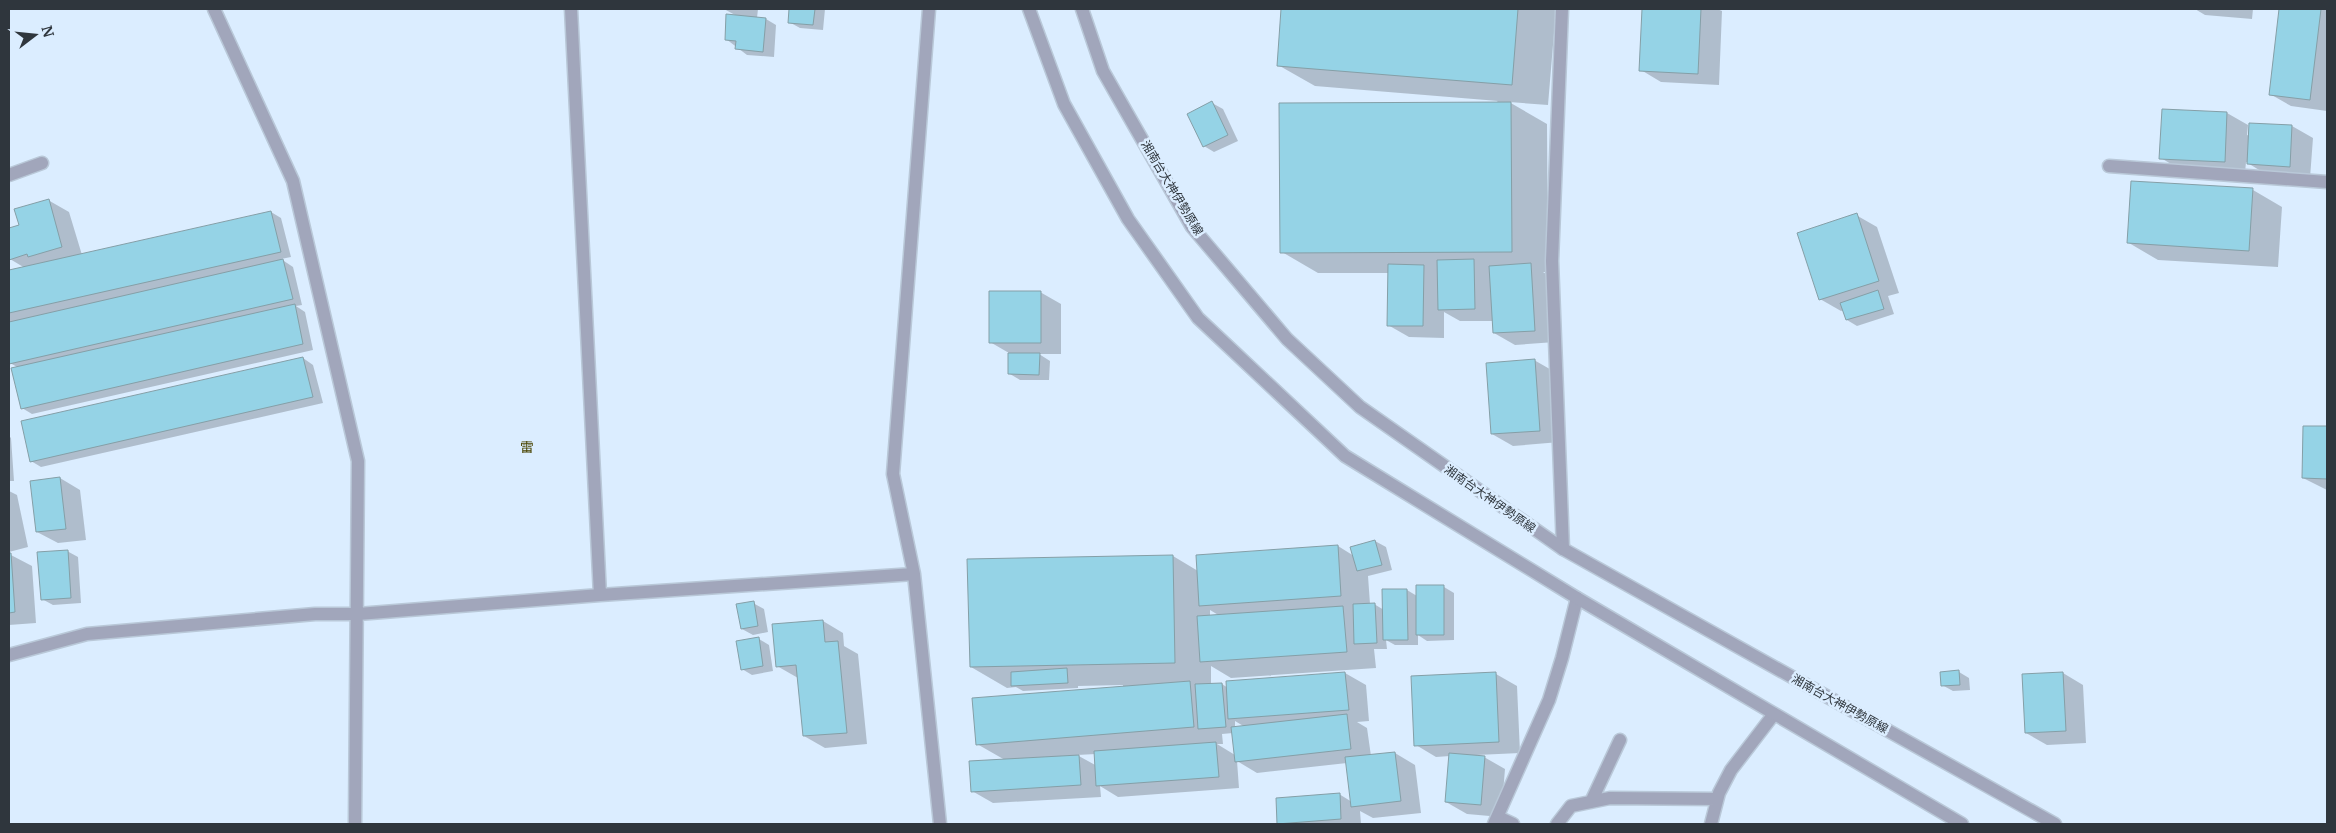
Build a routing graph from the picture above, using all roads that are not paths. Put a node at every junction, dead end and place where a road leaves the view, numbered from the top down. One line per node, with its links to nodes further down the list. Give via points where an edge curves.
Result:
1 (214, 9): 15 (street, via 294,181 358,461)
2 (571, 9): 13 (street)
3 (929, 9): 12 (street, via 893,474)
4 (1029, 9): 14 (street, via 1064,104 1128,219 1198,318 1345,456)
5 (1082, 9): 11 (street, 湘南台大神伊勢原線, via 1103,71 1192,227 1287,338 1360,407)
6 (1562, 9): 11 (street, via 1552,261)
7 (42, 163): 9 (street)
8 (2108, 166): 10 (street)
9 (9, 175)
10 (2327, 182)
11 (1563, 549): 28 (street, 湘南台大神伊勢原線)
12 (914, 574): 13 (street); 23 (street)
13 (600, 595): 15 (street)
14 (1577, 598): 17 (street); 21 (street, via 1549,700)
15 (358, 614): 16 (street, via 315,614 87,634); 22 (street)
16 (9, 655)
17 (1774, 714): 19 (street, via 1731,770); 27 (street)
18 (1620, 740): 20 (street)
19 (1717, 799): 20 (street, via 1636,797); 26 (street)
20 (1591, 802): 25 (street, via 1571,806)
21 (1496, 821): 24 (street)
22 (355, 824)
23 (940, 824)
24 (1513, 824)
25 (1557, 824)
26 (1711, 824)
27 (1962, 824)
28 (2055, 824)

